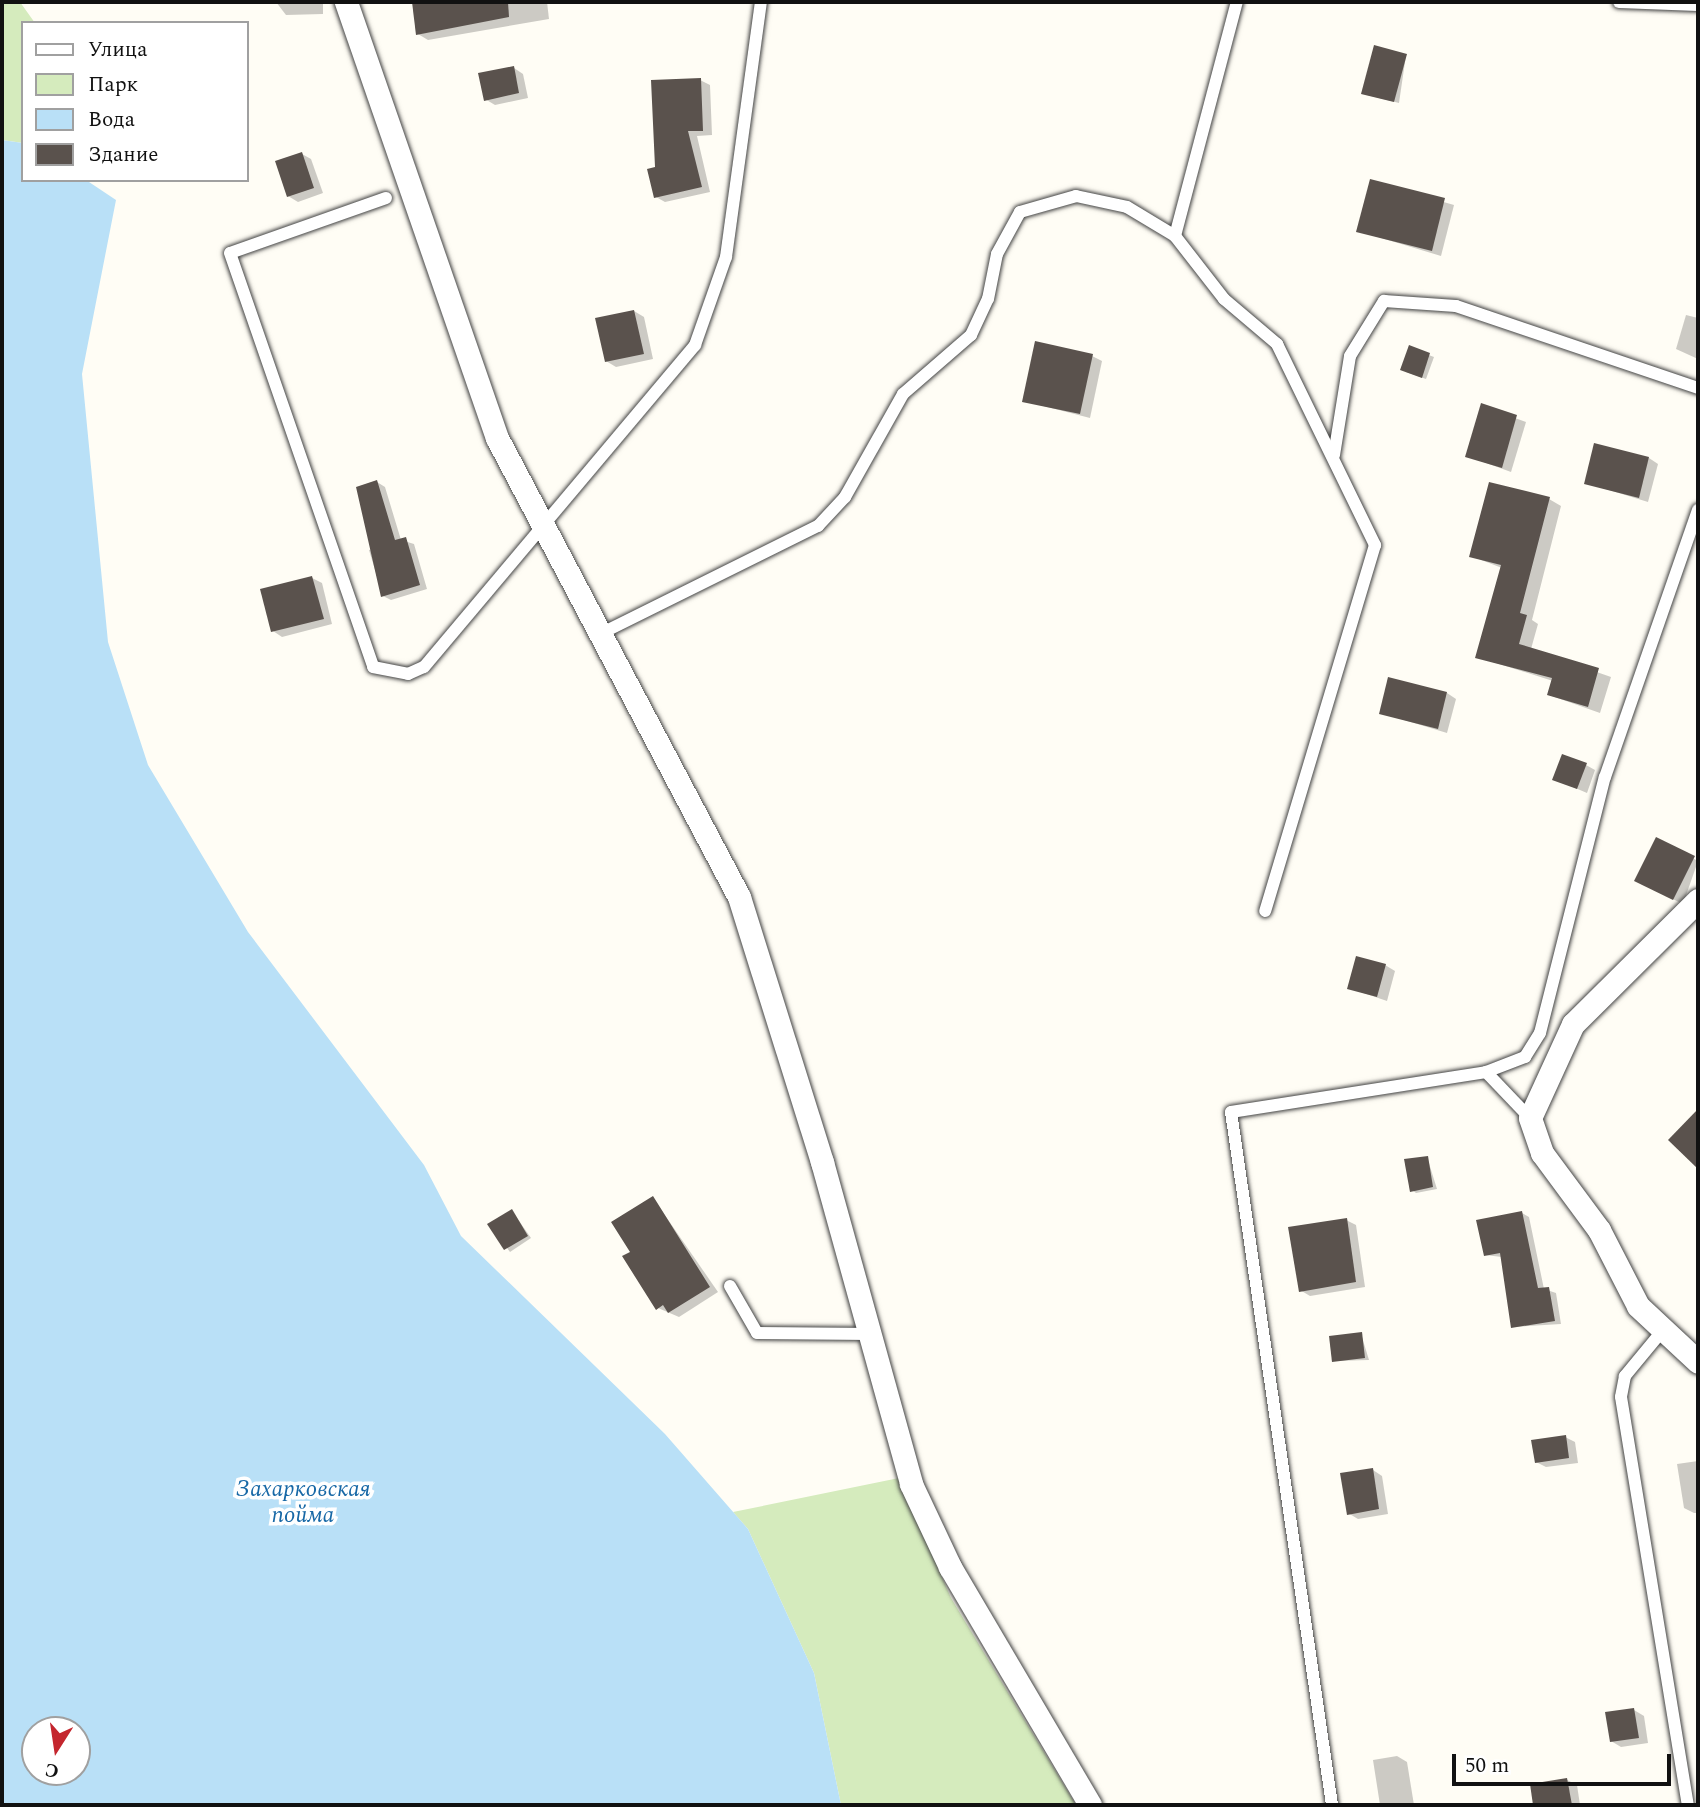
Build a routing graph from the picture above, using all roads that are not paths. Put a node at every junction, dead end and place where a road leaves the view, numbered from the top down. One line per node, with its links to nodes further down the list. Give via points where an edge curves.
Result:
1 (346, 2): 11 (street, via 497,438)
2 (761, 2): 11 (lane, via 726,257 695,345)
3 (1237, 2): 7 (lane)
4 (1619, 2): 5 (lane)
5 (1698, 5)
6 (386, 198): 11 (lane, via 230,253 373,667 408,674 424,667)
7 (1175, 236): 9 (lane, via 1224,299 1277,344); 12 (lane, via 1127,206 1076,196 1020,212 997,254 988,299 971,335 903,394 845,497 818,526)
8 (1698, 388): 9 (lane, via 1456,306 1384,301 1350,356)
9 (1334, 455): 14 (lane, via 1374,545)
10 (1698, 510): 15 (lane, via 1605,777 1540,1033 1525,1056)
11 (543, 529): 12 (street)
12 (597, 635): 19 (street, via 739,897)
13 (1698, 900): 16 (street, via 1573,1024)
14 (1265, 911)
15 (1486, 1072): 16 (lane); 22 (lane, via 1231,1112)
16 (1530, 1118): 18 (street, via 1542,1153 1599,1230 1638,1306)
17 (730, 1286): 19 (lane, via 757,1333)
18 (1663, 1330): 20 (street); 23 (lane, via 1625,1376 1621,1397)
19 (872, 1334): 21 (street, via 911,1483 950,1567)
20 (1698, 1362)
21 (1090, 1805)
22 (1332, 1805)
23 (1688, 1805)

